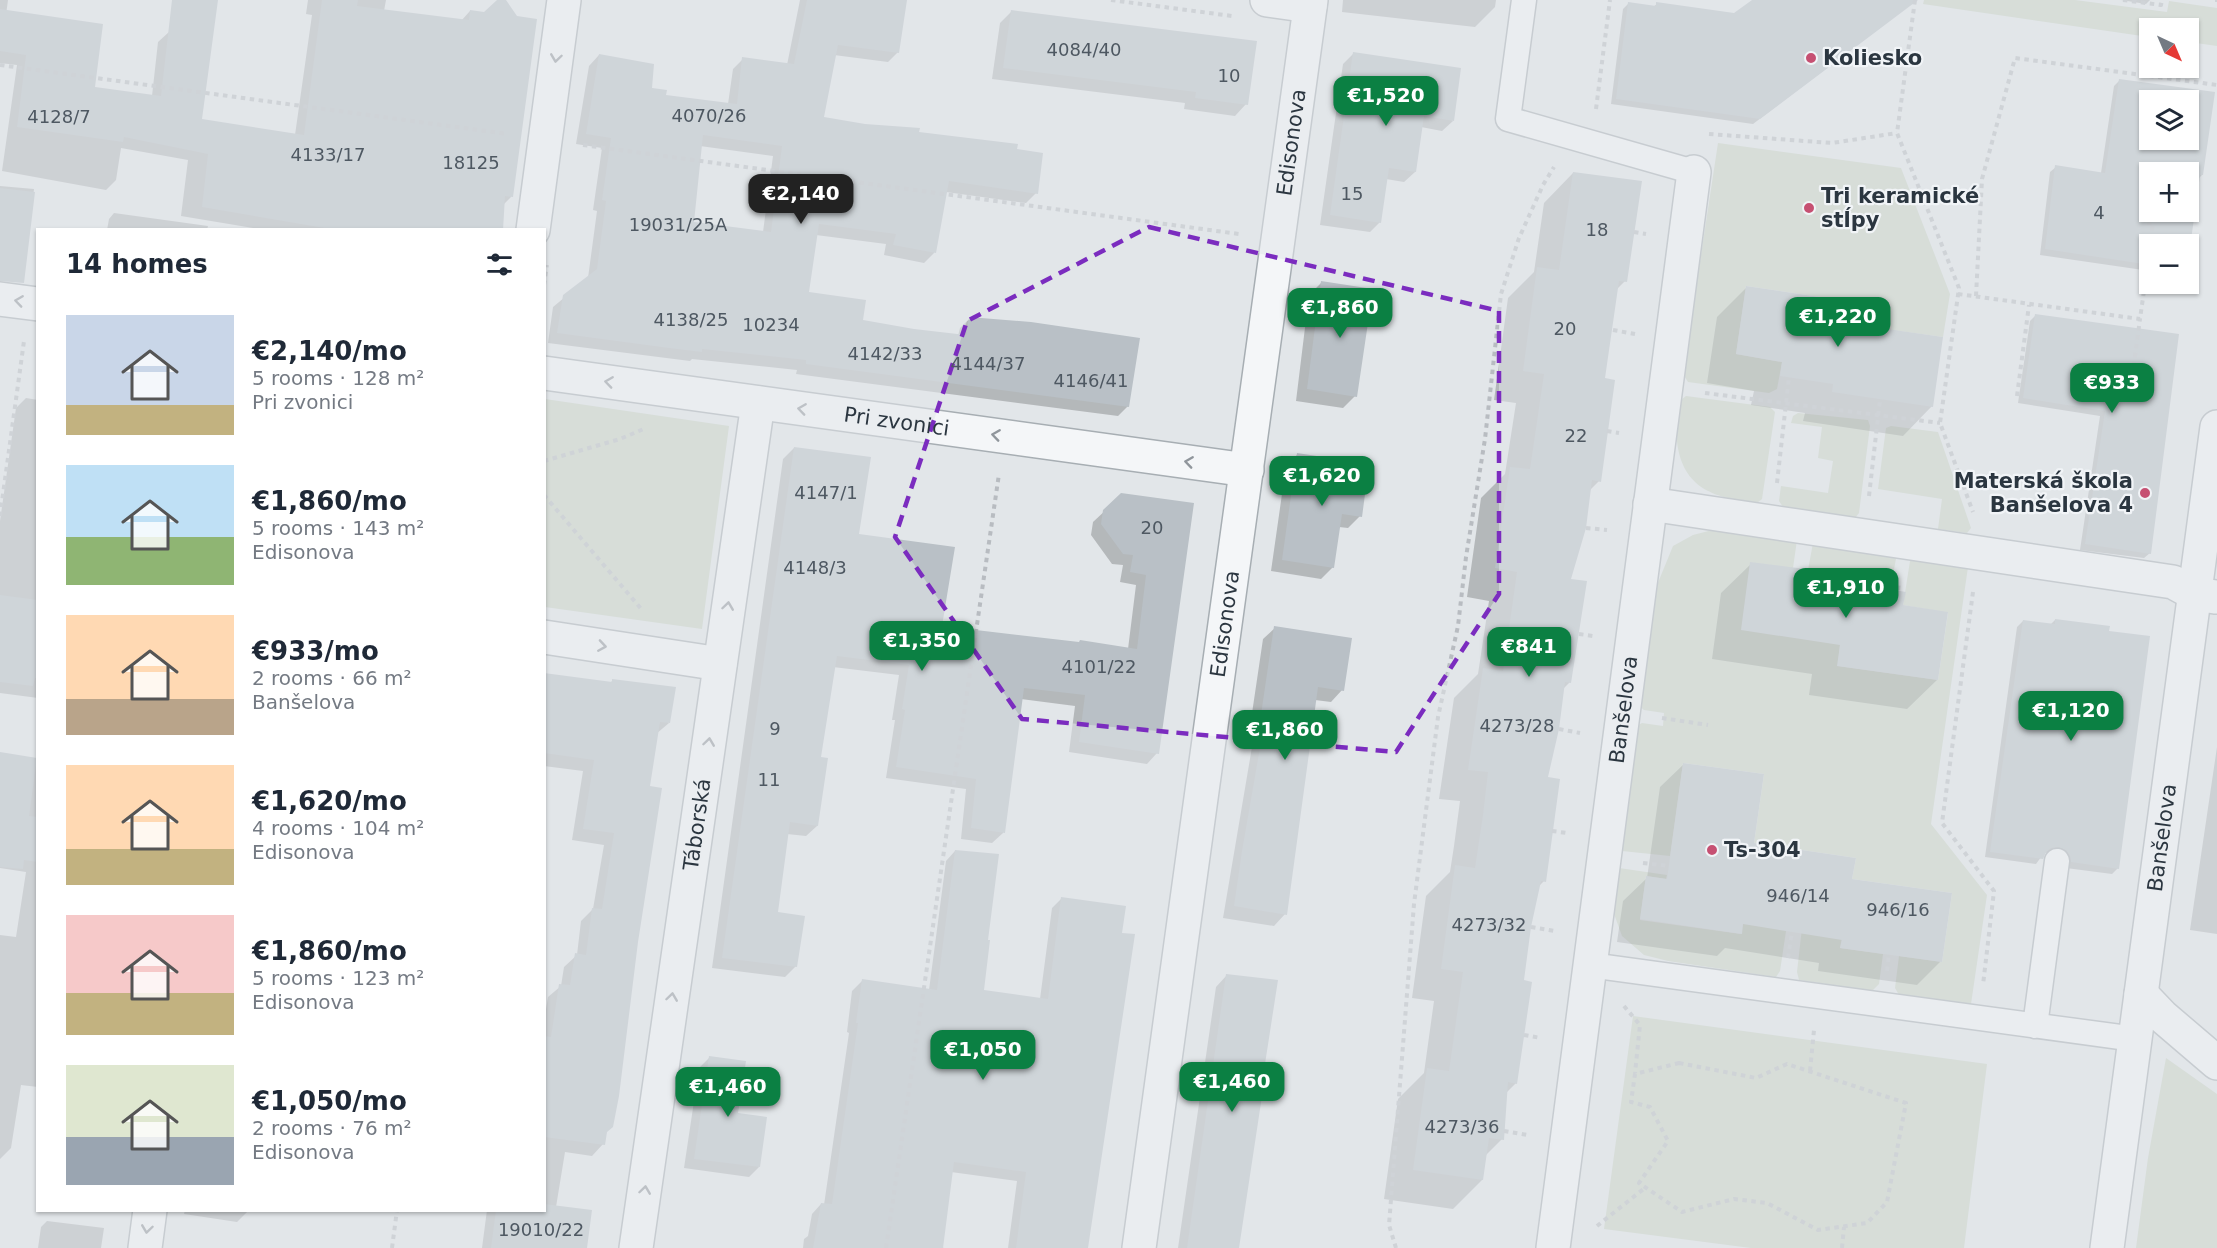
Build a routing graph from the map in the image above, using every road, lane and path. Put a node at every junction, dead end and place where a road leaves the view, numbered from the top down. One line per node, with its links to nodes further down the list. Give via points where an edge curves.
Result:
1 (564, 0): 16 (street, one-way to 16)
2 (1111, 0): 10 (path)
3 (1267, 0): 9 (street)
4 (1524, 0): 15 (lane, via 1508,119)
5 (1610, 0): 13 (path)
6 (1915, 0): 14 (path)
7 (2123, 0): 8 (path, via 2161,5)
8 (2162, 0)
9 (1310, 3): 21 (street, Edisonova)
10 (1236, 17)
11 (0, 65): 16 (path)
12 (2217, 85): 24 (path, via 2015,58 1982,179)
13 (1595, 116)
14 (1897, 133): 17 (path, via 1832,142 1696,134); 22 (path, via 1959,288)
15 (1572, 137): 17 (lane); 75 (path, via 1524,227 1501,294 1485,439 1458,626 1438,717 1414,904 1389,1225)
16 (545, 139): 19 (street); 21 (path)
17 (1694, 172): 31 (street, Banšelova)
18 (2147, 223): 20 (path, via 2153,223)
19 (533, 228)
20 (2152, 234)
21 (1278, 240): 42 (street, Edisonova)
22 (1958, 294): 24 (path); 37 (path)
23 (2143, 294): 27 (path)
24 (1976, 296): 26 (path)
25 (22, 302): 45 (path)
26 (2029, 305): 27 (path); 32 (path)
27 (2140, 319): 30 (path, via 2132,378)
28 (546, 373): 34 (street, Pri zvonici, one-way to 28)
29 (1789, 377): 35 (path)
30 (2126, 377)
31 (1666, 388): 35 (path); 44 (street, Banšelova)
32 (2017, 396)
33 (1880, 400): 36 (path)
34 (758, 402): 40 (street, Pri zvonici, one-way to 34); 52 (street, Táborská, one-way to 34)
35 (1785, 404): 36 (path); 46 (path)
36 (1878, 415): 37 (path); 47 (path)
37 (1940, 423): 48 (path)
38 (652, 426): 41 (path)
39 (2217, 428): 49 (street, Banšelova)
40 (1004, 436): 42 (street, Pri zvonici, one-way to 40); 73 (path)
41 (546, 460)
42 (1247, 470): 74 (street, Edisonova)
43 (546, 497): 50 (path)
44 (1650, 504): 46 (street); 53 (street, Banšelova)
45 (0, 516)
46 (1772, 522): 47 (street)
47 (1864, 536): 48 (street)
48 (1983, 554): 49 (street, via 2173,582); 59 (path, via 1942,823 1994,891)
49 (2206, 596): 57 (street, Banšelova)
50 (645, 613)
51 (546, 637): 52 (street, one-way to 52)
52 (720, 664): 72 (street, Táborská, one-way to 52)
53 (1623, 713): 54 (path); 56 (street, Banšelova)
54 (1708, 725)
55 (2057, 861): 60 (lane)
56 (1596, 966): 58 (lane); 64 (path, via 1640,1025); 76 (street, Banšelova)
57 (2141, 994): 61 (street, Banšelova); 62 (street)
58 (1817, 996): 59 (lane); 63 (path)
59 (1979, 1018): 60 (lane)
60 (2035, 1026): 61 (lane)
61 (2135, 1039): 78 (street, Banšelova)
62 (2217, 1064)
63 (1810, 1071): 64 (path, via 1787,1064 1756,1078 1679,1063); 68 (path, via 1905,1103 1887,1202 1867,1223)
64 (1635, 1074): 65 (path, via 1631,1102 1650,1107 1668,1141 1639,1183)
65 (1646, 1187): 68 (path, via 1682,1212 1734,1199 1767,1203 1818,1230); 69 (path)
66 (150, 1212): 70 (street, one-way to 70)
67 (397, 1212): 71 (path)
68 (1844, 1227): 77 (path)
69 (1594, 1228)
70 (145, 1248)
71 (392, 1248)
72 (636, 1248)
73 (886, 1248)
74 (1140, 1248)
75 (1396, 1248)
76 (1553, 1248)
77 (1842, 1248)
78 (2107, 1248)

